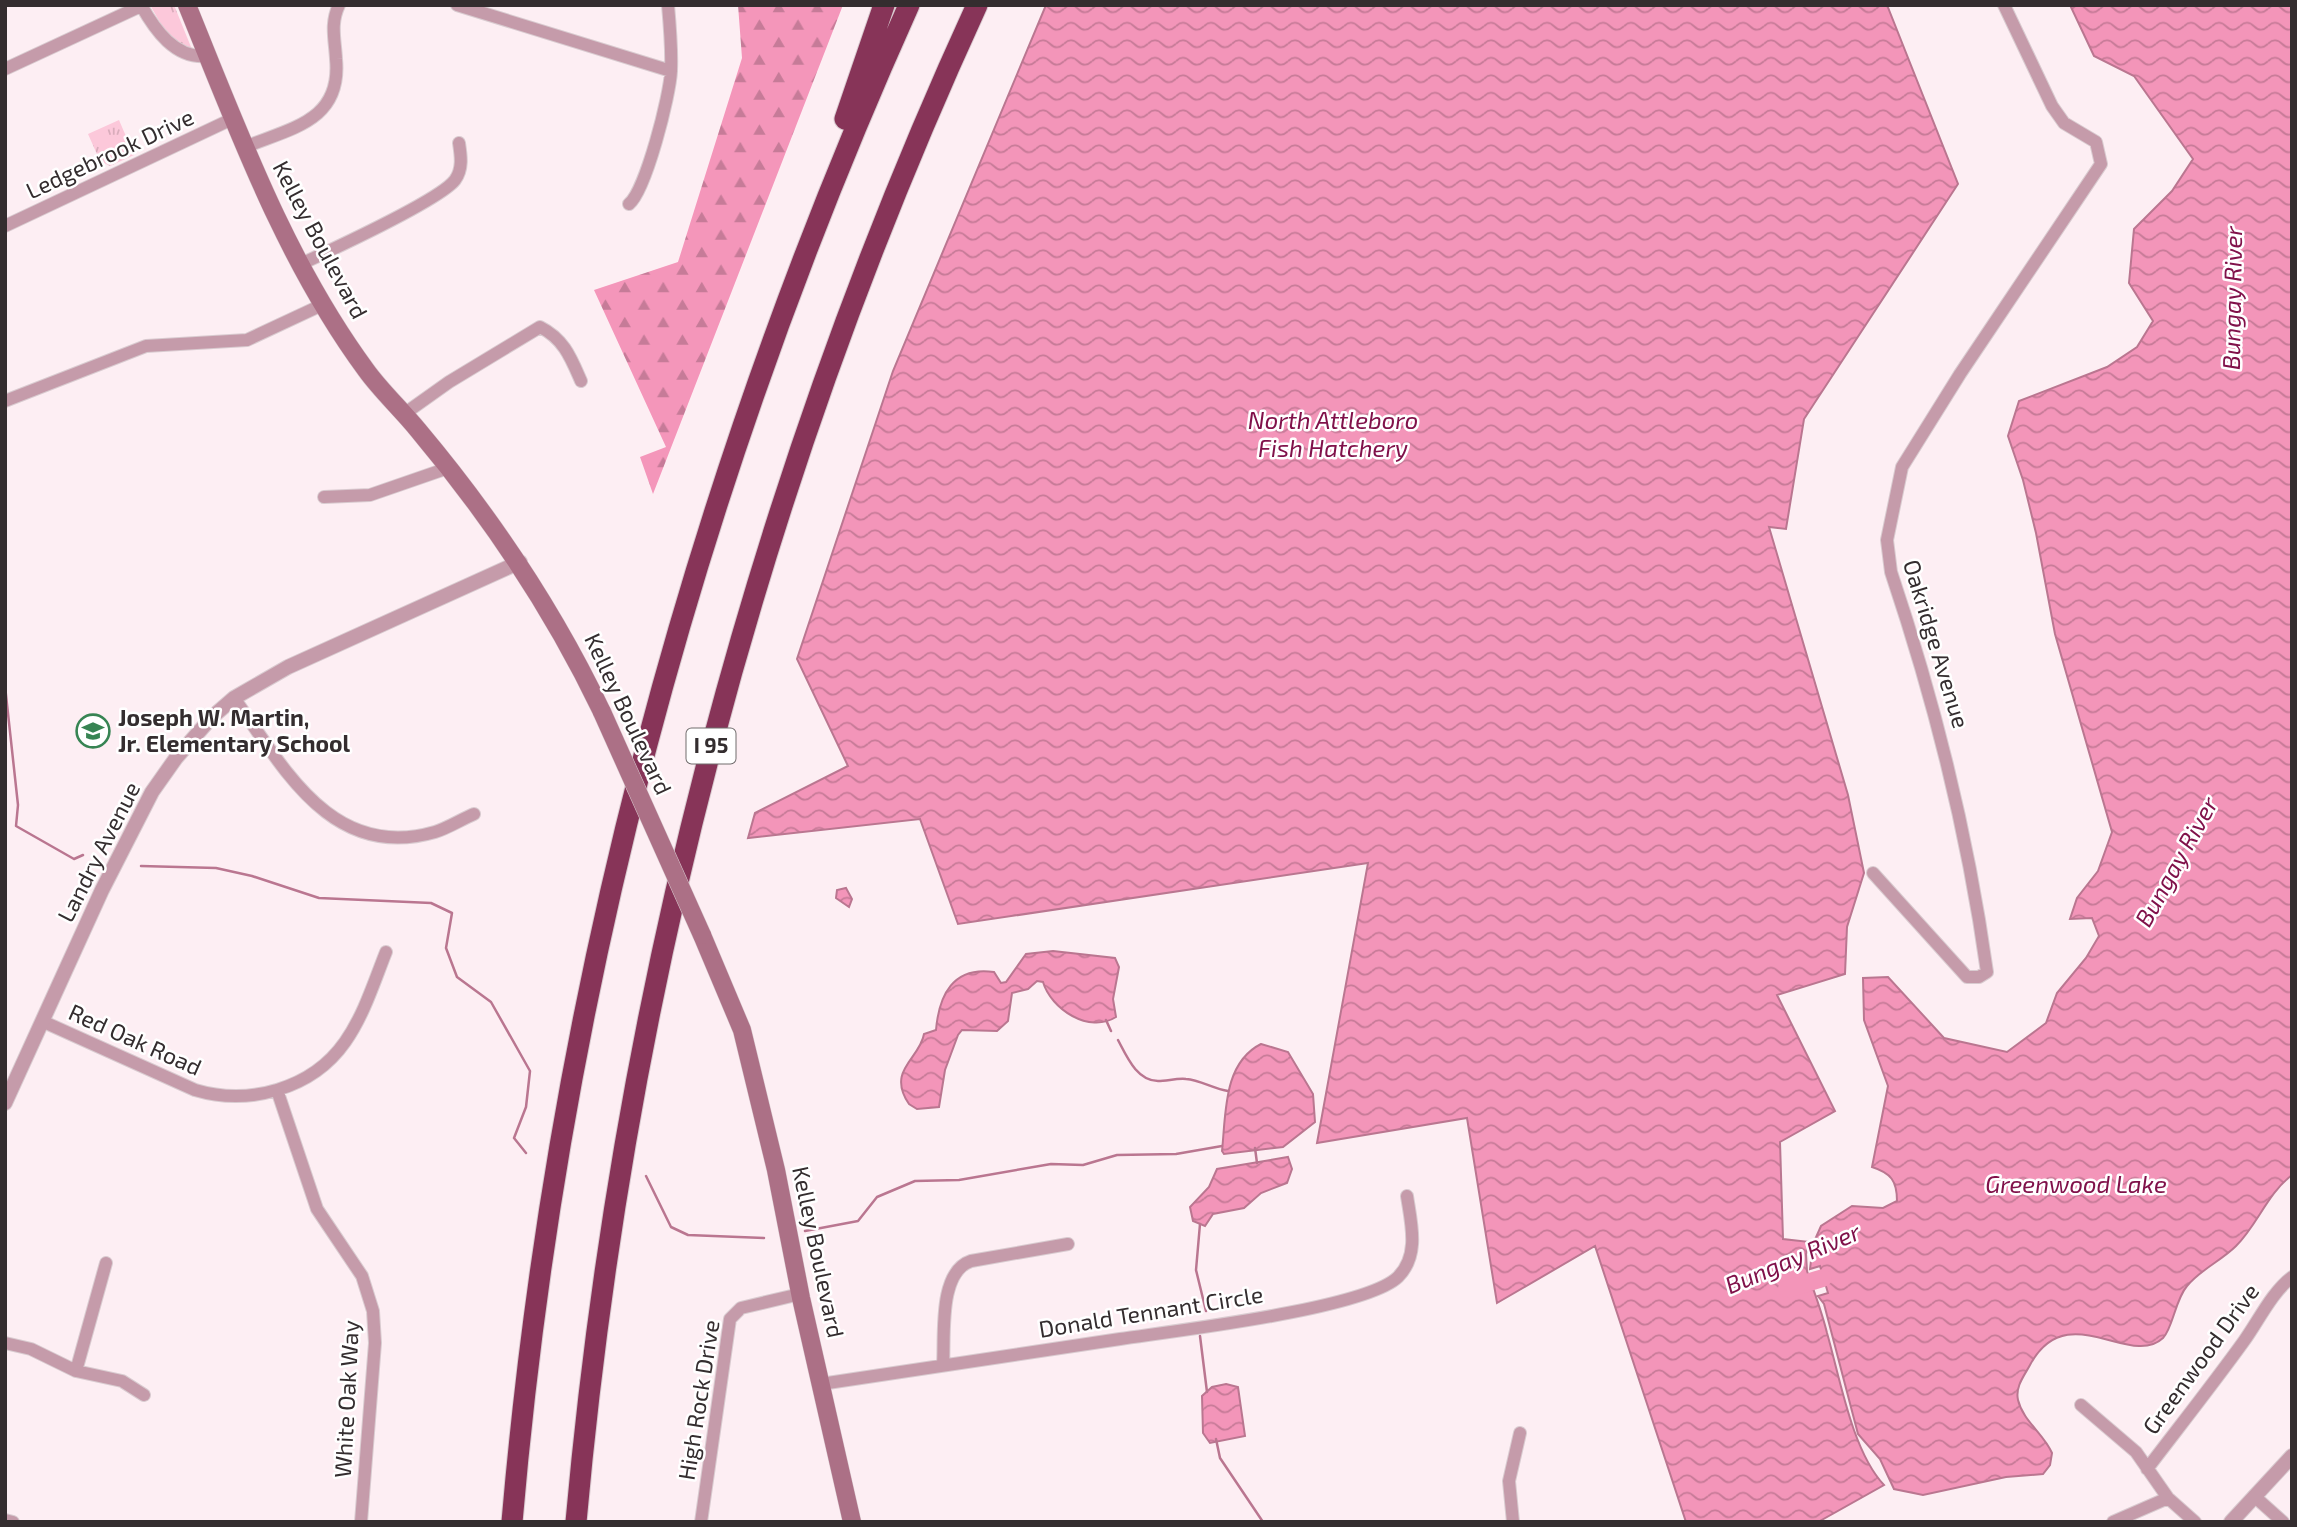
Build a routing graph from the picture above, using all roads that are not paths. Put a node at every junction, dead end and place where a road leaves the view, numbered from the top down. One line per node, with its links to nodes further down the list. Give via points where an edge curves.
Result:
1 (141, 5): 10 (street, via 166,40 184,52); 11 (street)
2 (187, 5): 10 (main road, Kelley Boulevard)
3 (340, 5): 15 (street, via 333,29 336,86 329,104 310,120)
4 (457, 5): 12 (street)
5 (668, 5): 12 (street)
6 (884, 5): 19 (highway)
7 (909, 5): 19 (highway)
8 (977, 5): 54 (highway, I 95, via 890,209 813,411 750,606 705,768 658,968 624,1145 596,1336)
9 (2004, 5): 29 (street, Oakridge Avenue, via 2052,106 2064,123 2096,142 2101,164 1902,467 1887,540 1891,572 1948,760 1987,972 1967,977)
10 (207, 56): 13 (main road, Kelley Boulevard)
11 (5, 69)
12 (671, 71): 16 (street, via 642,187)
13 (232, 119): 15 (main road, Kelley Boulevard); 17 (street, Ledgebrook Drive)
14 (459, 143): 18 (street, via 462,162 454,180 430,198)
15 (245, 147): 18 (main road, Kelley Boulevard)
16 (629, 204)
17 (5, 226)
18 (301, 264): 20 (main road, Kelley Boulevard)
19 (789, 292): 53 (highway, via 685,601 604,917 551,1201)
20 (324, 304): 22 (street, via 247,340 146,346); 23 (main road, Kelley Boulevard, via 366,371)
21 (581, 382): 23 (street, via 567,349 540,327)
22 (5, 401)
23 (404, 414): 24 (main road, Kelley Boulevard)
24 (448, 468): 25 (street, via 370,495); 26 (main road, Kelley Boulevard)
25 (324, 497)
26 (520, 562): 27 (street, Landry Avenue, via 288,667); 38 (main road, Kelley Boulevard, bridge, via 602,712 742,1030)
27 (234, 698): 28 (street, via 287,776 317,808 334,818 381,835 408,836 435,832); 31 (street, Landry Avenue, via 176,758 152,792 102,890)
28 (474, 814)
29 (1873, 873)
30 (386, 952): 32 (street, Red Oak Road, via 344,1044 310,1075)
31 (44, 1022): 32 (street, Red Oak Road, via 209,1094 243,1097); 33 (street, Landry Avenue)
32 (277, 1090): 52 (street, White Oak Way, via 317,1209 362,1276 373,1311 375,1343)
33 (5, 1103)
34 (1407, 1196): 40 (street, Donald Tennant Circle, via 1412,1229 1409,1259 1398,1276 1368,1293 1244,1320)
35 (1068, 1244): 40 (street, via 971,1261 956,1269 948,1287)
36 (106, 1263): 41 (street)
37 (2292, 1277): 47 (street, Greenwood Drive, via 2280,1285 2272,1303)
38 (800, 1294): 42 (main road, Kelley Boulevard); 55 (street, High Rock Drive, via 741,1308 730,1319)
39 (5, 1343): 41 (street, via 31,1349)
40 (943, 1366): 42 (street, Donald Tennant Circle)
41 (76, 1371): 43 (street, via 122,1381)
42 (821, 1384): 56 (main road, Kelley Boulevard)
43 (144, 1395)
44 (2081, 1405): 47 (street, via 2136,1452)
45 (1520, 1433): 57 (street, via 1509,1481)
46 (2292, 1456): 48 (street)
47 (2147, 1469): 49 (street)
48 (2254, 1496): 60 (street); 61 (street)
49 (2168, 1498): 58 (street); 59 (street)
50 (5, 1520): 51 (street)
51 (13, 1522)
52 (361, 1522)
53 (513, 1522)
54 (576, 1522)
55 (701, 1522)
56 (852, 1522)
57 (1513, 1522)
58 (2113, 1522)
59 (2195, 1522)
60 (2231, 1522)
61 (2283, 1522)

